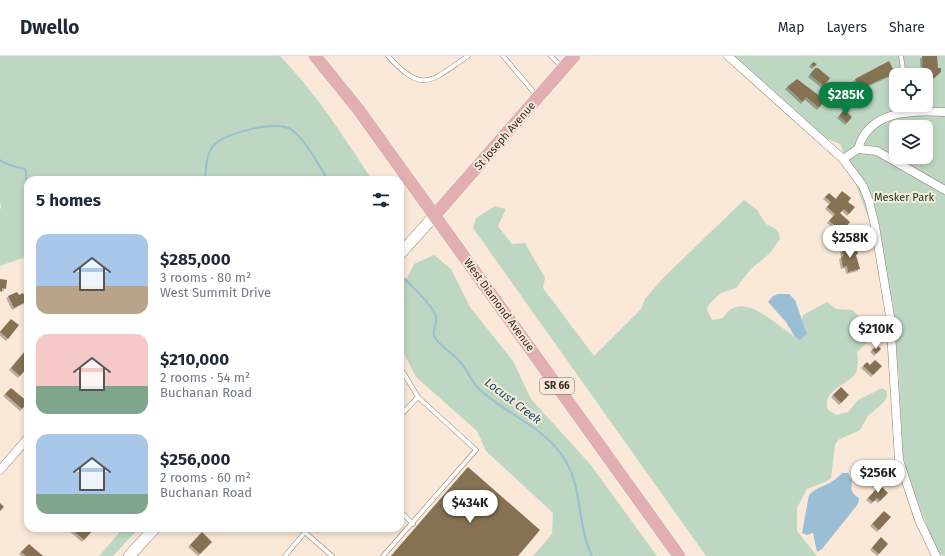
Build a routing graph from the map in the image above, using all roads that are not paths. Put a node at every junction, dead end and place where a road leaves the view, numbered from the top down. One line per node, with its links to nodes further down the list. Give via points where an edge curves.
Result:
1 (315, 56): 18 (main road, West Diamond Avenue / SR 66)
2 (388, 56): 3 (lane, via 402,72 415,79 431,80)
3 (468, 56)
4 (503, 56): 11 (lane)
5 (551, 56): 9 (lane)
6 (574, 56): 9 (main road, St Joseph Avenue)
7 (728, 56): 16 (street)
8 (901, 56): 10 (lane)
9 (564, 68): 11 (main road, St Joseph Avenue)
10 (903, 68)
11 (538, 98): 18 (main road, St Joseph Avenue)
12 (933, 110): 14 (street)
13 (901, 112): 15 (street, via 877,122 861,140)
14 (945, 112)
15 (858, 149): 16 (street); 17 (street, via 885,153)
16 (843, 158): 35 (street, via 860,179 869,201 890,316 898,460 919,520)
17 (945, 190)
18 (435, 215): 19 (main road); 34 (main road, West Diamond Avenue / SR 66)
19 (404, 250)
20 (404, 375): 21 (lane)
21 (418, 397): 22 (lane); 26 (lane, via 476,450)
22 (404, 412)
23 (24, 443): 24 (street)
24 (0, 470)
25 (404, 515): 26 (lane)
26 (413, 524): 33 (lane)
27 (151, 532): 30 (main road)
28 (304, 532): 31 (lane)
29 (308, 532): 32 (lane)
30 (129, 556)
31 (285, 556)
32 (332, 556)
33 (383, 556)
34 (680, 556)
35 (936, 556)

